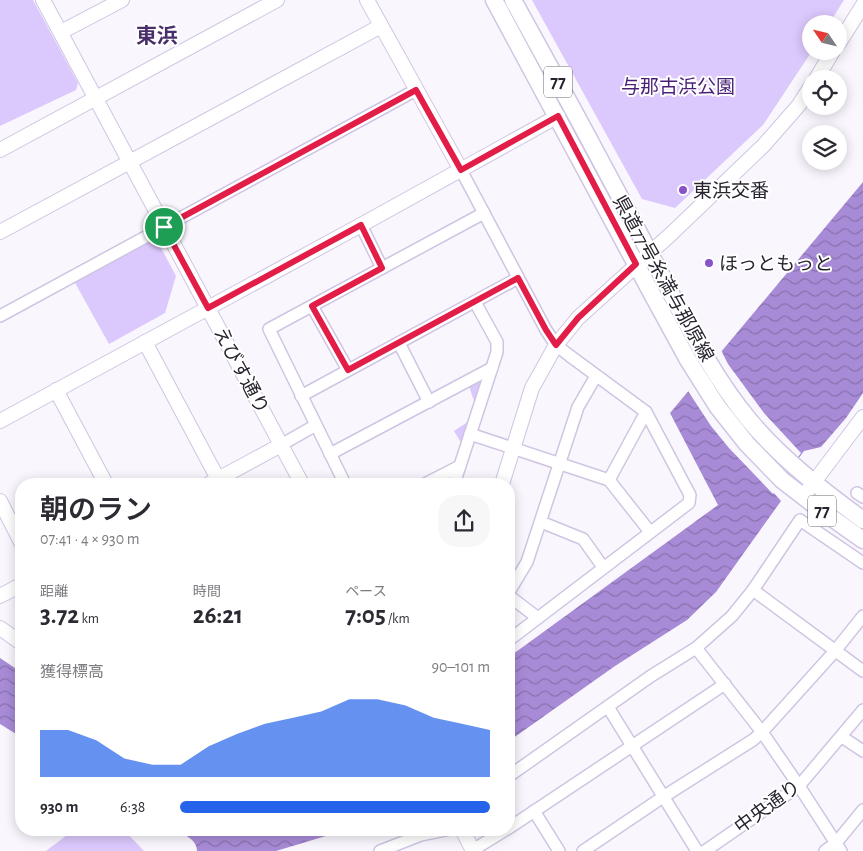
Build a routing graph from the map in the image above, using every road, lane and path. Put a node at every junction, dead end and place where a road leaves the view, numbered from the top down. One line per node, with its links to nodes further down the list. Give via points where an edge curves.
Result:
1 (43, 0): 10 (street, えびす通り)
2 (122, 0): 10 (street)
3 (367, 0): 8 (street)
4 (494, 0): 14 (main road, 県道77号糸満与那原線 / 77)
5 (513, 0): 22 (main road, 県道77号糸満与那原線 / 77)
6 (270, 2): 12 (street)
7 (863, 5): 9 (street)
8 (381, 26): 11 (street); 16 (street)
9 (848, 29)
10 (62, 32): 12 (street, えびす通り)
11 (416, 90): 17 (street); 20 (street)
12 (96, 98): 15 (street); 16 (street, えびす通り)
13 (802, 100): 22 (street, via 764,145)
14 (558, 116): 17 (street); 23 (main road, 県道77号糸満与那原線 / 77)
15 (0, 150)
16 (130, 162): 20 (street, えびす通り); 21 (street)
17 (461, 170): 18 (street); 19 (street)
18 (484, 214): 24 (street); 25 (street)
19 (361, 225): 24 (street); 28 (street)
20 (164, 227): 28 (street, えびす通り); 29 (street)
21 (0, 232)
22 (650, 252): 23 (street); 58 (main road, 県道77号糸満与那原線 / 77, via 729,393 751,422)
23 (636, 264): 32 (street, via 578,318); 59 (main road, 県道77号糸満与那原線 / 77, via 717,406 742,438)
24 (382, 268): 27 (street)
25 (518, 278): 26 (street); 32 (street)
26 (475, 302): 31 (street); 33 (street, via 497,342)
27 (312, 306): 34 (street); 37 (street, via 269,329)
28 (208, 308): 30 (street); 44 (street, えびす通り)
29 (0, 316)
30 (145, 342): 36 (street); 50 (street)
31 (399, 343): 34 (street); 38 (street)
32 (556, 345): 35 (street); 45 (street, via 532,388)
33 (492, 368): 38 (street); 43 (street)
34 (348, 370): 37 (street)
35 (596, 376): 39 (street); 47 (street, via 578,407)
36 (56, 390): 41 (street); 49 (street)
37 (301, 396): 42 (street)
38 (429, 402): 46 (street)
39 (646, 412): 57 (street); 64 (street, via 690,495 689,503)
40 (863, 417): 58 (street)
41 (0, 421)
42 (316, 425): 44 (street); 46 (street)
43 (470, 434): 45 (street); 48 (street)
44 (281, 445): 51 (street); 52 (street, えびす通り)
45 (512, 448): 47 (street); 56 (street)
46 (330, 454): 53 (street)
47 (561, 464): 57 (street); 62 (street)
48 (460, 466): 54 (street); 55 (street)
49 (103, 478)
50 (213, 478)
51 (220, 478)
52 (299, 478)
53 (342, 478)
54 (437, 478)
55 (456, 478)
56 (504, 478)
57 (609, 480): 64 (street)
58 (814, 483): 59 (street); 61 (main road, 県道77号糸満与那原線 / 77)
59 (803, 497): 65 (main road, 県道77号糸満与那原線 / 77)
60 (0, 501): 63 (street)
61 (863, 520)
62 (541, 522): 67 (street, via 583,539); 68 (street, via 527,562)
63 (15, 530)
64 (650, 532): 67 (street)
65 (863, 540)
66 (863, 563): 70 (street, via 800,520)
67 (603, 567): 74 (street)
68 (515, 582)
69 (15, 587): 71 (street)
70 (753, 590): 78 (street, via 732,616); 79 (street)
71 (0, 596)
72 (515, 601): 74 (street)
73 (863, 616): 79 (street)
74 (538, 618): 76 (street)
75 (0, 628): 77 (street)
76 (515, 635)
77 (15, 638)
78 (696, 648): 81 (street); 82 (street)
79 (834, 651): 80 (street); 84 (street)
80 (863, 671)
81 (725, 684): 84 (street); 86 (street)
82 (608, 707): 86 (street); 88 (street)
83 (863, 710): 85 (street, 中央通り)
84 (762, 732): 89 (street); 90 (street)
85 (842, 737): 87 (street); 89 (street, 中央通り)
86 (632, 746): 90 (street); 92 (street)
87 (863, 751)
88 (515, 772)
89 (799, 786): 97 (street); 103 (street, 中央通り)
90 (662, 797): 101 (street); 102 (street)
91 (863, 810): 97 (street)
92 (534, 811): 93 (street); 100 (street)
93 (515, 823)
94 (418, 836): 98 (street)
95 (466, 836): 99 (street)
96 (496, 836): 99 (street)
97 (839, 847): 104 (street)
98 (380, 851)
99 (473, 851)
100 (559, 851)
101 (584, 851)
102 (697, 851)
103 (705, 851)
104 (825, 851)

